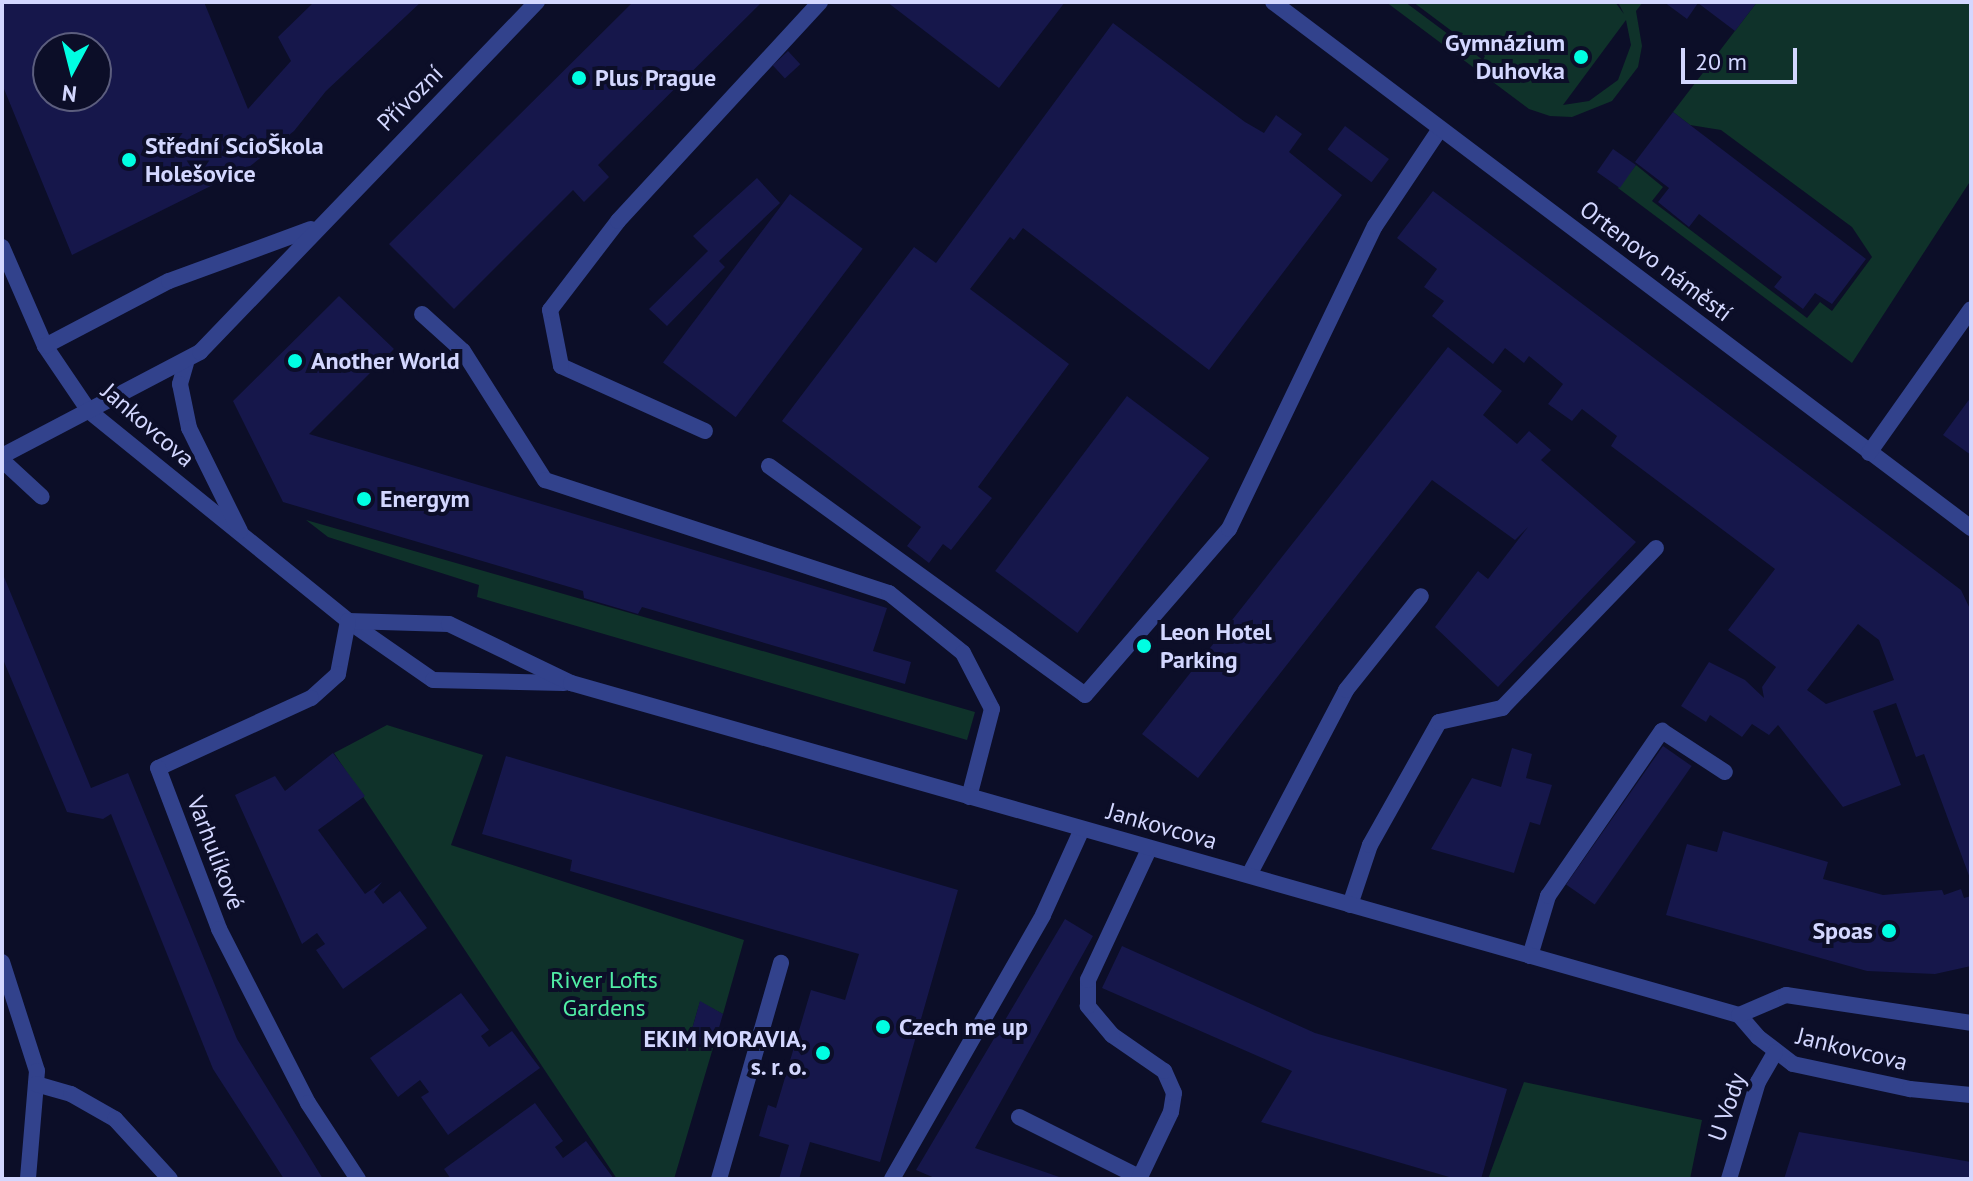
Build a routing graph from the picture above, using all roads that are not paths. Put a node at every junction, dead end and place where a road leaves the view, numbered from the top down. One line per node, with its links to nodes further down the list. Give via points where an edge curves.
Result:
1 (537, 2): 5 (street, Přívozní)
2 (820, 2): 12 (street, via 618,221 550,310 561,366)
3 (1273, 2): 4 (street, Ortenovo náměstí)
4 (1440, 129): 13 (street, Ortenovo náměstí); 15 (street, via 1375,226 1229,529 1085,695)
5 (316, 227): 9 (street, Přívozní, via 169,281); 10 (street, Přívozní)
6 (2, 247): 9 (street, Jankovcova)
7 (1971, 309): 13 (street)
8 (422, 314): 24 (street, via 463,351 545,480 889,593 963,653 992,709)
9 (45, 346): 11 (street, Jankovcova)
10 (186, 363): 11 (street, Přívozní); 18 (street, Jankovcova, via 180,384 189,428)
11 (89, 411): 14 (street); 18 (street, Jankovcova)
12 (705, 431)
13 (1869, 453): 17 (street, Ortenovo náměstí)
14 (2, 458): 16 (street)
15 (769, 466)
16 (42, 497)
17 (1971, 528)
18 (243, 536): 21 (street, Jankovcova)
19 (1656, 548): 28 (street, via 1502,708 1439,722 1370,845)
20 (1421, 596): 27 (street, via 1346,690)
21 (348, 621): 22 (street, Jankovcova, via 449,624); 22 (street, Jankovcova, via 433,680); 41 (street, Varhulíkové, via 338,674 311,698 158,768 219,929 308,1103)
22 (571, 683): 24 (street, Jankovcova)
23 (1725, 772): 29 (street, via 1662,731 1548,896)
24 (969, 797): 25 (street, Jankovcova)
25 (1082, 829): 26 (street, Jankovcova); 43 (street, via 1043,915)
26 (1149, 849): 27 (street, Jankovcova); 38 (street, via 1088,980 1088,1006 1112,1035 1164,1071 1174,1093 1171,1112)
27 (1249, 875): 28 (street, Jankovcova)
28 (1350, 905): 29 (street, Jankovcova)
29 (1530, 956): 32 (street, Jankovcova)
30 (2, 962): 35 (street, via 37,1071)
31 (781, 963): 42 (street)
32 (1739, 1015): 33 (street, Jankovcova, via 1786,995); 34 (street, Jankovcova)
33 (1971, 1023)
34 (1775, 1053): 36 (street, Jankovcova, via 1793,1064); 44 (street, U Vody, via 1758,1082)
35 (36, 1084): 39 (street); 40 (street, via 71,1094 115,1119)
36 (1971, 1095)
37 (1019, 1117): 38 (street)
38 (1139, 1178)
39 (28, 1179)
40 (170, 1179)
41 (358, 1179)
42 (719, 1179)
43 (892, 1179)
44 (1729, 1179)

